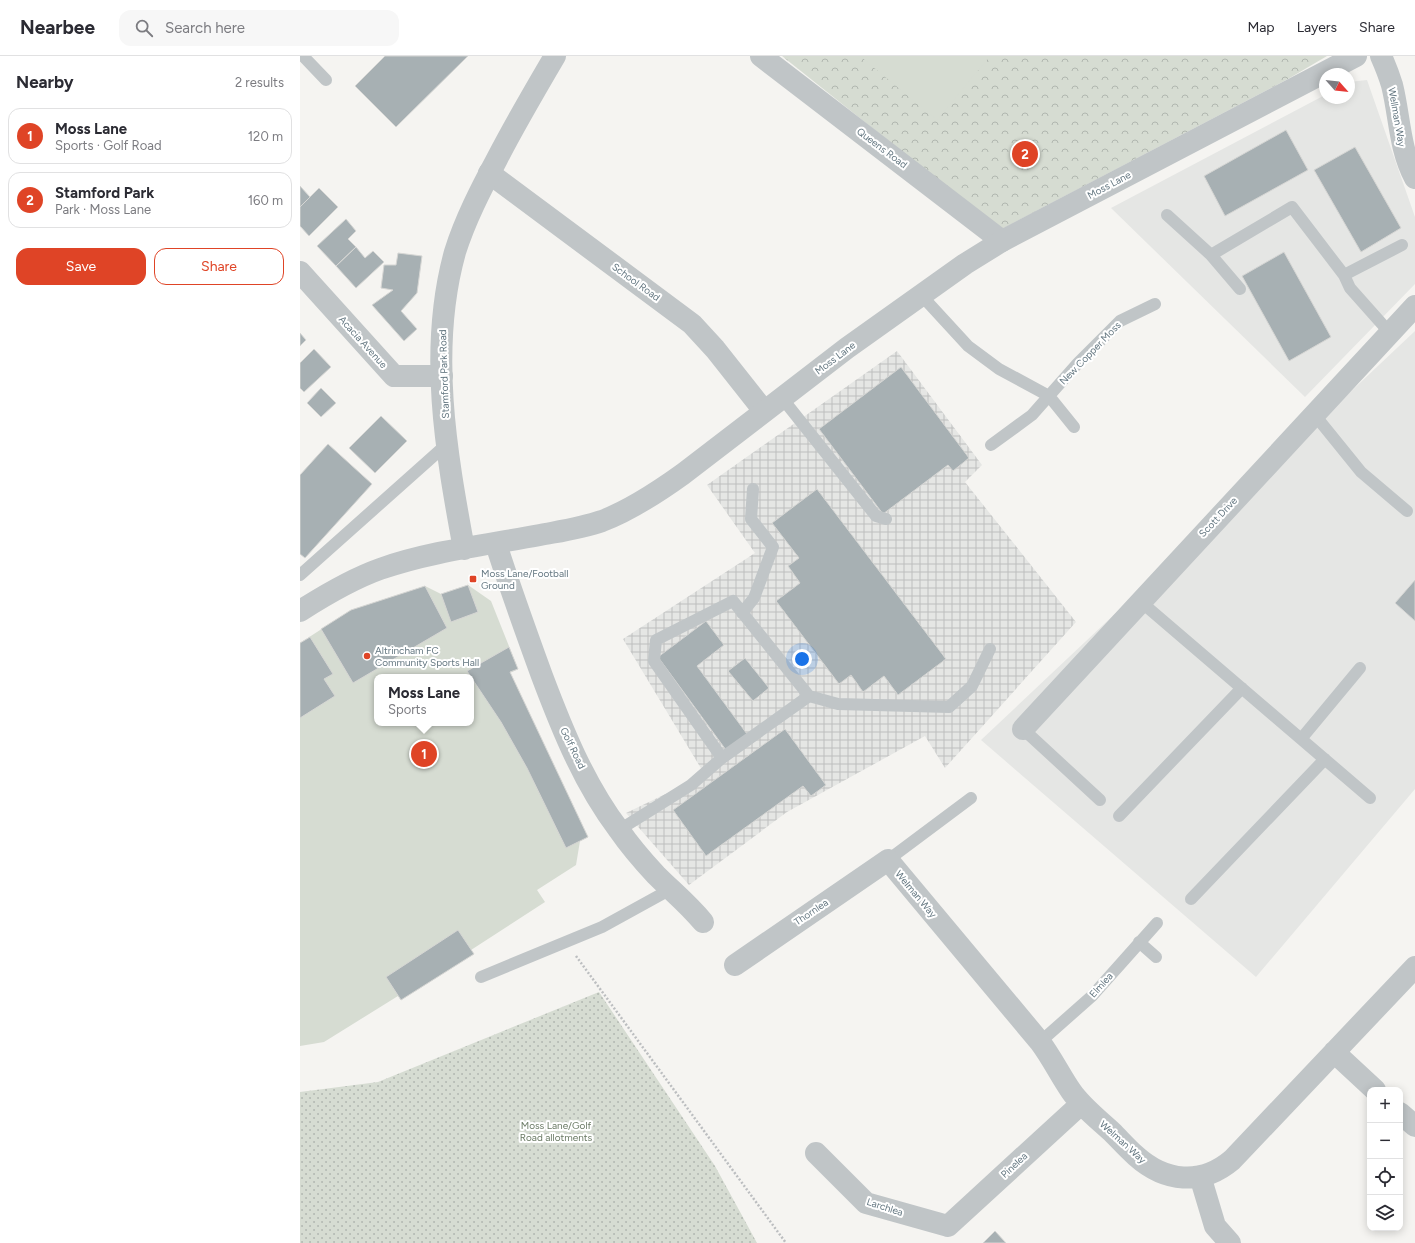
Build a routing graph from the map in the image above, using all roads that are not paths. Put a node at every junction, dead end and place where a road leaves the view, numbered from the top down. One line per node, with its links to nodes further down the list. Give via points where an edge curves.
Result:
1 (303, 56): 6 (lane)
2 (555, 56): 7 (street, Stamford Park Road)
3 (762, 56): 10 (street, Queens Road)
4 (1356, 56): 10 (street, Moss Lane)
5 (1380, 56): 8 (street, Wellman Way, via 1392,87 1403,150)
6 (326, 80)
7 (489, 173): 20 (street, Stamford Park Road, via 457,246 452,267 442,329); 23 (street, School Road, via 692,324)
8 (1415, 178)
9 (1167, 214): 12 (lane)
10 (1002, 241): 16 (street, Moss Lane, via 965,264)
11 (1402, 245): 14 (lane)
12 (1211, 254): 14 (lane, via 1292,207); 15 (lane)
13 (300, 272): 20 (street, Acacia Avenue, via 394,376)
14 (1344, 275): 19 (lane, via 1350,288)
15 (1240, 289)
16 (922, 296): 21 (lane, via 968,346 999,369); 22 (street, Moss Lane, via 847,348)
17 (1155, 304): 21 (lane, New Copper Moss, via 1120,321)
18 (1415, 306): 19 (street, Scott Drive)
19 (1390, 333): 24 (street, Scott Drive)
20 (442, 376): 26 (street, Stamford Park Road)
21 (1049, 396): 25 (lane); 27 (lane, New Copper Moss, via 1032,415)
22 (782, 398): 23 (street, Moss Lane); 30 (lane, via 876,516)
23 (764, 412): 31 (street, Moss Lane, via 661,489 616,515 570,529)
24 (1314, 414): 29 (lane, via 1361,472); 34 (street, Scott Drive)
25 (1074, 427)
26 (447, 444): 32 (street, Stamford Park Road); 33 (lane)
27 (991, 444)
28 (753, 489): 36 (lane, via 751,519 773,547 754,598)
29 (1407, 511)
30 (886, 519)
31 (496, 544): 32 (street, Moss Lane); 49 (street, Golf Road, via 525,630 566,737 600,803)
32 (464, 549): 35 (street, Moss Lane, via 409,560 380,569)
33 (300, 575)
34 (1140, 601): 39 (lane); 41 (street, Scott Drive)
35 (302, 606)
36 (742, 613): 40 (lane); 43 (lane, via 733,601 656,640 654,660)
37 (990, 649): 40 (lane, via 972,686 949,707 838,704)
38 (1360, 668): 42 (lane)
39 (1242, 688): 42 (lane); 48 (lane)
40 (809, 696): 43 (lane)
41 (1023, 729): 47 (lane)
42 (1301, 739): 44 (lane)
43 (722, 758): 49 (lane, via 691,785)
44 (1325, 759): 46 (lane); 52 (lane)
45 (971, 798): 50 (lane)
46 (1370, 798)
47 (1100, 800)
48 (1119, 816)
49 (619, 830): 51 (street, Golf Road)
50 (888, 860): 57 (street, Thornlea); 60 (street, Welman Way)
51 (671, 889): 53 (street, Golf Road); 59 (lane, via 602,926)
52 (1191, 899)
53 (703, 922)
54 (1157, 923): 55 (lane, Elmlea)
55 (1139, 942): 56 (lane); 60 (lane, Elmlea, via 1092,996)
56 (1156, 957)
57 (735, 964)
58 (1415, 967): 61 (street, Welman Way)
59 (481, 977)
60 (1040, 1042): 63 (street, Welman Way)
61 (1334, 1052): 62 (street); 67 (street, Welman Way, via 1232,1160 1221,1169)
62 (1372, 1087)
63 (1081, 1104): 67 (street, Welman Way, via 1150,1166 1179,1178); 68 (street, Pinelea)
64 (1403, 1116): 65 (street)
65 (1415, 1126)
66 (816, 1153): 68 (street, Larchlea, via 866,1203)
67 (1200, 1176): 69 (street, via 1215,1226)
68 (950, 1235)
69 (1230, 1243)

